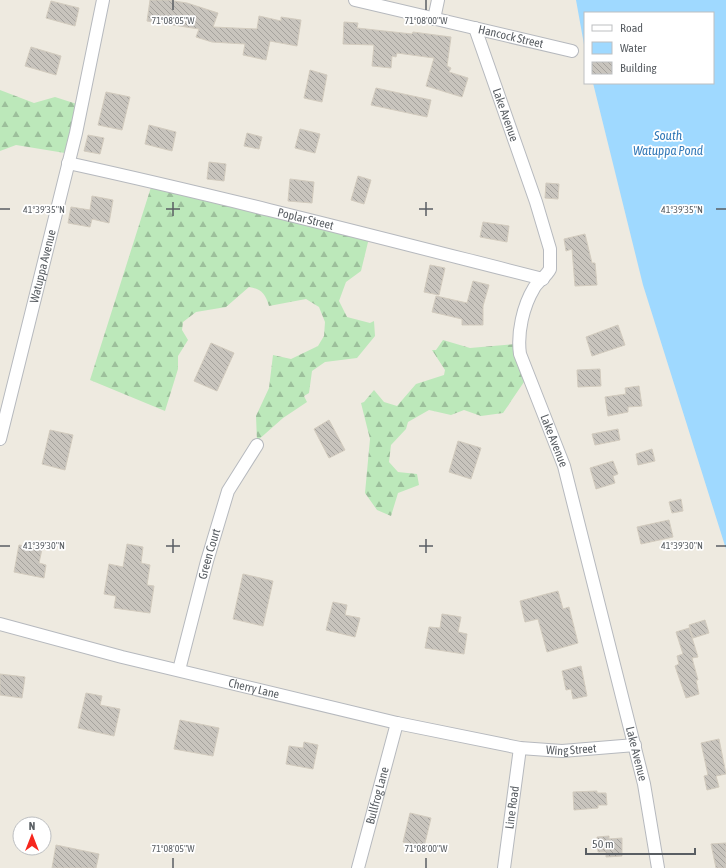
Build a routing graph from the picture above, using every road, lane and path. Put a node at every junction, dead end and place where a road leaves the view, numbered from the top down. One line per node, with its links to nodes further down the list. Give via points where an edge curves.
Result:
1 (104, 0): 7 (street, Watuppa Avenue)
2 (355, 0): 4 (street, Hancock Street)
3 (438, 0): 4 (street)
4 (434, 19): 5 (street, Hancock Street)
5 (475, 28): 6 (street, Hancock Street); 8 (street, Lake Avenue, via 546,233 551,266)
6 (572, 51)
7 (68, 163): 8 (street, Poplar Street, via 314,220); 9 (street, Watuppa Avenue)
8 (543, 279): 14 (street, Lake Avenue, via 532,292 523,318 519,338 520,354 564,466)
9 (0, 439)
10 (257, 445): 12 (street, Green Court, via 228,491)
11 (0, 624): 12 (street, Cherry Lane)
12 (179, 670): 13 (street, Cherry Lane)
13 (397, 723): 15 (street, Cherry Lane); 16 (street, Bullfrog Lane)
14 (634, 745): 15 (street, Wing Street, via 562,751); 18 (street, Lake Avenue, via 652,825)
15 (515, 746): 17 (street, Line Road)
16 (358, 868)
17 (504, 868)
18 (658, 868)

